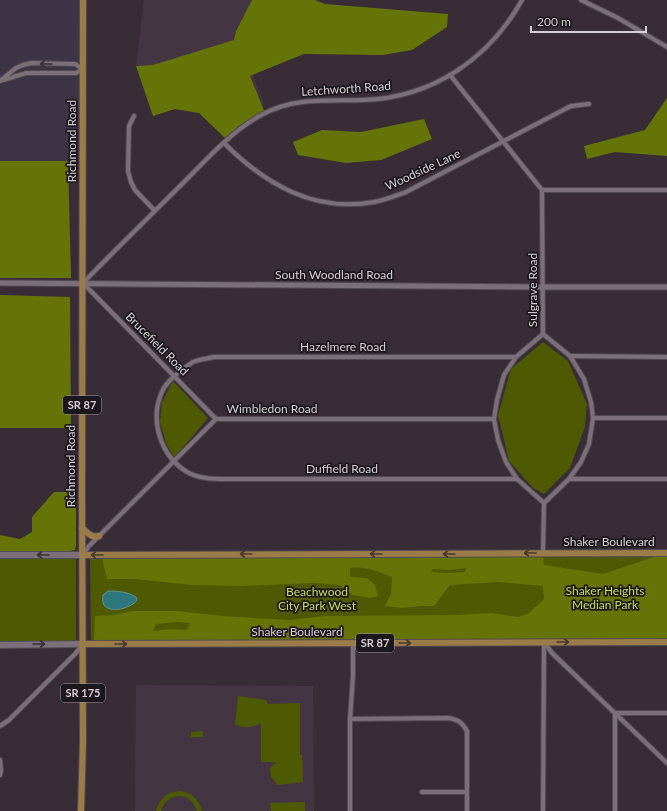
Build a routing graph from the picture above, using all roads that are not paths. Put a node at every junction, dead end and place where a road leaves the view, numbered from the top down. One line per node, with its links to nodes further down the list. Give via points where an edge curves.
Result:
1 (84, 0): 5 (main road, Richmond Road / SR 87)
2 (522, 0): 6 (street, Letchworth Road, via 487,47)
3 (581, 0): 4 (street)
4 (667, 47)
5 (83, 69): 7 (street, via 76,73 26,74); 7 (street, one-way to 7, via 75,64 32,63 16,68); 16 (main road, Richmond Road / SR 87)
6 (450, 75): 10 (street); 11 (street, Letchworth Road, via 436,83 392,97 316,100 281,107 252,120)
7 (0, 80)
8 (589, 104): 10 (street, Woodside Lane, via 571,106)
9 (134, 116): 14 (street, via 129,126 128,171 136,190)
10 (503, 141): 11 (street, Woodside Lane, via 406,192 359,204 327,203 298,195 271,181 244,162); 12 (street)
11 (224, 143): 14 (street, Letchworth Road)
12 (542, 190): 13 (street); 17 (street, Sulgrave Road)
13 (667, 190)
14 (155, 211): 16 (street, Letchworth Road)
15 (0, 283): 16 (street, South Woodland Road)
16 (83, 283): 17 (street, South Woodland Road); 23 (street, Brucefield Road); 33 (main road, Richmond Road / SR 87)
17 (544, 287): 18 (street, South Woodland Road); 19 (street, Sulgrave Road)
18 (667, 287)
19 (543, 334): 20 (street, Sulgrave Road); 22 (street)
20 (570, 356): 21 (street); 24 (street, Sulgrave Road, via 584,379)
21 (667, 356)
22 (516, 357): 23 (street, Hazelmere Road, via 214,357 192,363); 27 (street, via 504,375)
23 (174, 376): 26 (street, Brucefield Road); 28 (street, Hazelmere Road, via 161,392 157,408 160,439)
24 (593, 418): 25 (street); 30 (street, Sulgrave Road, via 588,444 581,462)
25 (667, 418)
26 (216, 419): 27 (street, Wimbledon Road); 28 (street, Wimbledon Road)
27 (494, 419): 29 (street, via 506,462)
28 (173, 461): 29 (street, Duffield Road, via 195,476 219,479); 34 (street, Wimbledon Road)
29 (517, 479): 32 (street)
30 (569, 479): 31 (street); 32 (street, Sulgrave Road)
31 (667, 479)
32 (544, 503): 35 (street)
33 (82, 528): 34 (main road, via 91,536); 38 (main road, Richmond Road / SR 87)
34 (100, 536): 38 (street, Wimbledon Road)
35 (543, 553): 36 (main road, Shaker Boulevard); 38 (main road, Shaker Boulevard, one-way to 38)
36 (667, 553)
37 (0, 555): 38 (main road, Shaker Boulevard, one-way to 37)
38 (82, 555): 43 (main road, Richmond Road / SR 87)
39 (544, 642): 40 (main road, Shaker Boulevard / SR 87, one-way to 40); 41 (main road, Shaker Boulevard / SR 87, one-way to 39); 44 (street, via 552,653); 56 (street)
40 (667, 642)
41 (353, 643): 43 (main road, Shaker Boulevard / SR 87, one-way to 41); 46 (street, via 354,676)
42 (0, 644): 43 (main road, Shaker Boulevard, one-way to 43)
43 (82, 644): 47 (street, via 29,700); 53 (main road, Richmond Road / SR 175)
44 (615, 713): 45 (street); 49 (street); 57 (street)
45 (667, 713)
46 (350, 719): 52 (street, via 449,718 463,724 466,730); 54 (street)
47 (0, 726)
48 (0, 760): 50 (street)
49 (667, 764)
50 (0, 775)
51 (422, 792): 52 (street)
52 (467, 792): 55 (street)
53 (81, 811)
54 (350, 811)
55 (467, 811)
56 (543, 811)
57 (615, 811)

